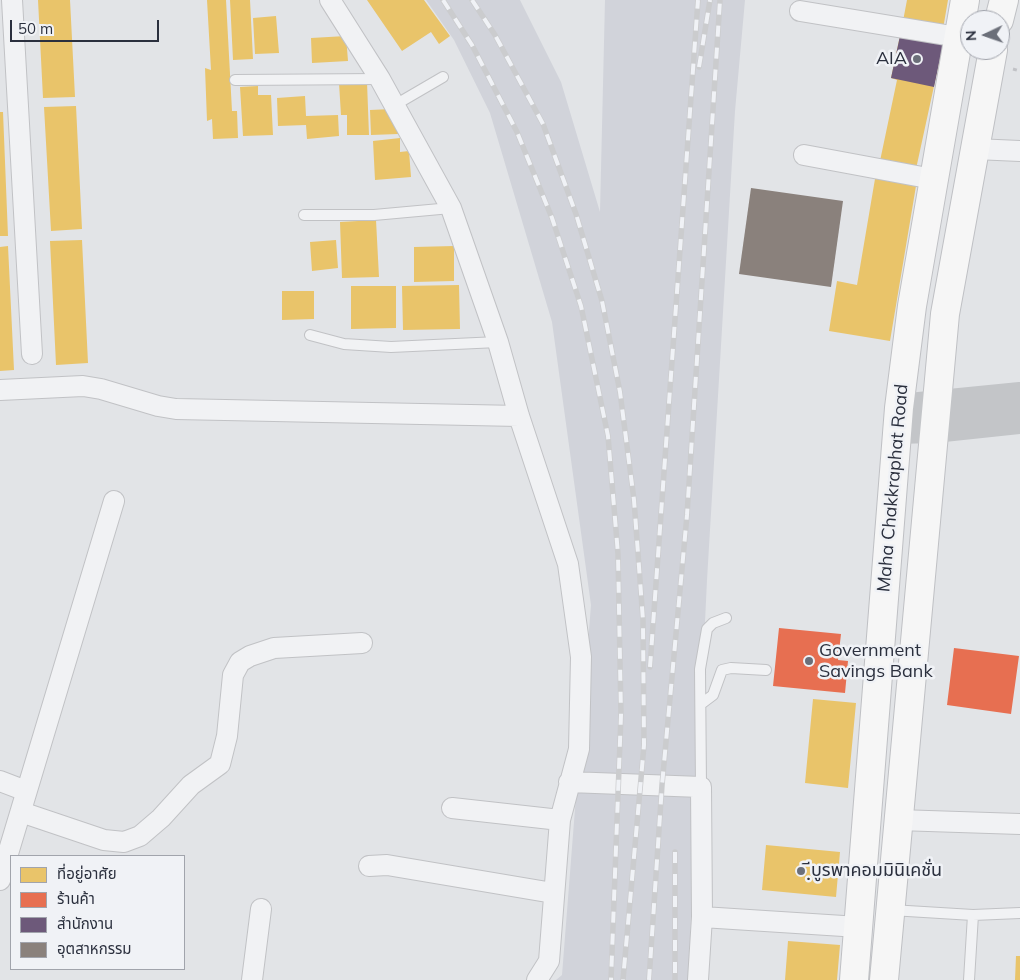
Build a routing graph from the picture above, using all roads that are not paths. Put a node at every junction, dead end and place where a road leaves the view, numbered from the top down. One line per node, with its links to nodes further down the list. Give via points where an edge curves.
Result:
1 (12, 0): 19 (street)
2 (330, 0): 8 (street)
3 (965, 0): 5 (main road, Maha Chakkraphat Road)
4 (800, 11): 5 (street)
5 (958, 38): 14 (main road, Maha Chakkraphat Road)
6 (991, 60): 11 (main road, Maha Chakkraphat Road)
7 (443, 77): 10 (lane)
8 (380, 79): 9 (lane); 10 (street)
9 (236, 80)
10 (395, 105): 15 (street)
11 (975, 149): 12 (street); 23 (main road, Maha Chakkraphat Road, via 945,314)
12 (1020, 150)
13 (804, 154): 14 (street)
14 (933, 179): 24 (main road, Maha Chakkraphat Road)
15 (451, 208): 16 (lane, via 374,215); 18 (street)
16 (304, 216)
17 (310, 335): 18 (lane, via 344,344 391,347)
18 (498, 342): 22 (street)
19 (32, 354)
20 (0, 390): 22 (street, via 83,386 176,409)
21 (1020, 396): 23 (street)
22 (519, 416): 32 (street, via 568,564 580,648 579,749)
23 (935, 417): 24 (street); 25 (street); 38 (main road, Maha Chakkraphat Road)
24 (898, 419): 48 (main road, Maha Chakkraphat Road)
25 (1020, 420)
26 (114, 501): 34 (street)
27 (726, 618): 30 (lane, via 707,629 700,669)
28 (362, 643): 36 (street, via 274,648 240,662 233,675 227,736 220,764 192,785 140,836 124,842 104,840)
29 (766, 670): 30 (lane, via 722,670 712,695)
30 (702, 704): 33 (lane)
31 (0, 781): 34 (street)
32 (570, 782): 33 (street); 37 (street)
33 (701, 788): 47 (street)
34 (26, 791): 36 (street)
35 (452, 808): 37 (street)
36 (21, 812): 41 (street)
37 (560, 820): 42 (street)
38 (898, 820): 39 (street); 44 (main road, Maha Chakkraphat Road)
39 (1020, 824)
40 (369, 866): 42 (street, via 387,865)
41 (0, 880)
42 (553, 893): 50 (street, via 549,961)
43 (261, 909): 49 (street)
44 (890, 910): 46 (lane); 53 (main road, Maha Chakkraphat Road)
45 (1020, 913): 46 (lane)
46 (973, 915): 54 (lane)
47 (702, 917): 48 (street); 51 (street)
48 (858, 927): 52 (main road, Maha Chakkraphat Road)
49 (252, 980)
50 (537, 980)
51 (698, 980)
52 (854, 980)
53 (884, 980)
54 (969, 980)

